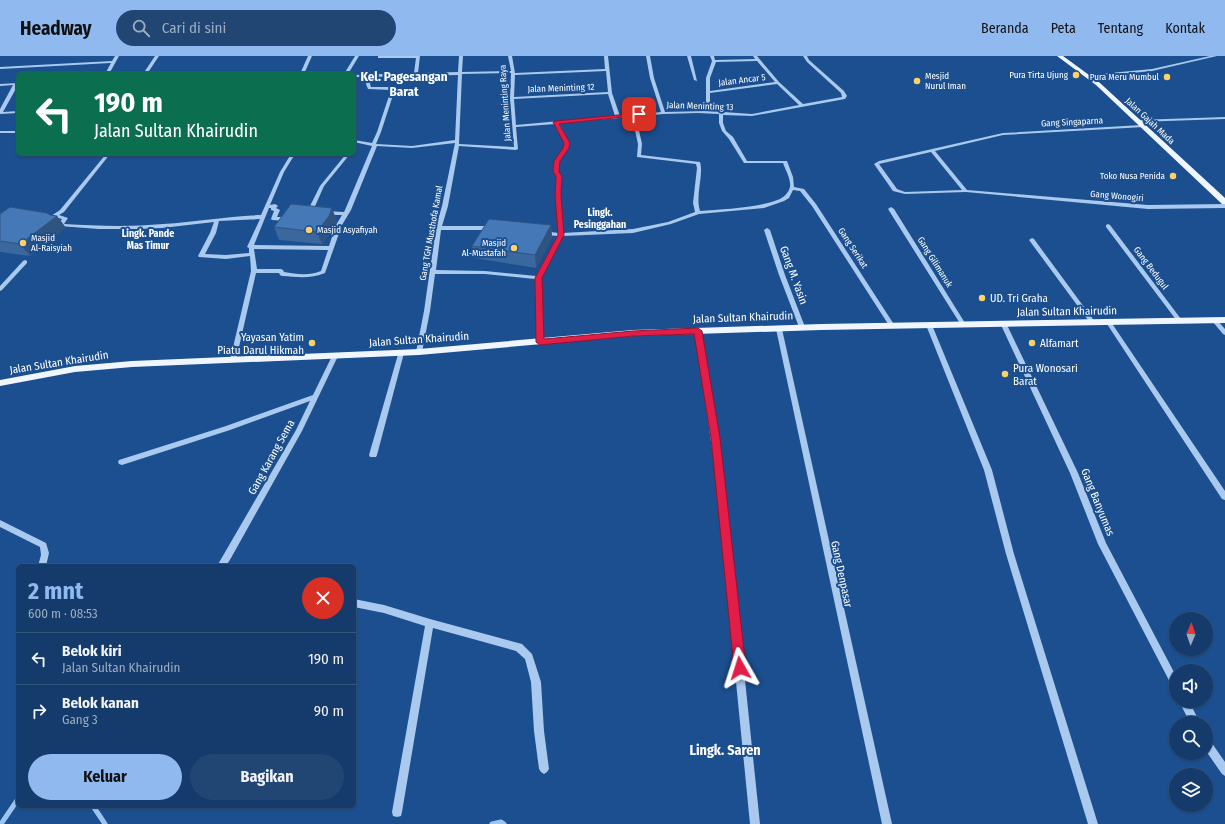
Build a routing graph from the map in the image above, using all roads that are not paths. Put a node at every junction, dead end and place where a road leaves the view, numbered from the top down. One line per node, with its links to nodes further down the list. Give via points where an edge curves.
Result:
1 (117, 56): 18 (street)
2 (158, 56): 22 (street)
3 (310, 56): 23 (street)
4 (357, 56): 24 (street)
5 (418, 56): 15 (street); 29 (street)
6 (461, 56): 26 (street, Gang TGH Musthofa Kamal)
7 (510, 56): 25 (street, Jalan Meninting Raya)
8 (606, 56): 20 (street)
9 (648, 56): 42 (street, via 652,78)
10 (689, 56): 31 (street)
11 (712, 56): 17 (street)
12 (805, 56): 39 (street, Jalan Meninting 13, via 845,96 836,100)
13 (1060, 56): 30 (main road, Jalan Gajah Mada)
14 (1216, 56): 30 (street, via 1163,68)
15 (379, 57)
16 (756, 58): 17 (street, Jalan Ancar 5); 32 (street, Jalan Ancar 5)
17 (714, 61): 36 (street, via 708,78)
18 (114, 62): 19 (street); 21 (street)
19 (0, 68)
20 (607, 70): 25 (street); 37 (street)
21 (108, 72)
22 (146, 72)
23 (303, 72)
24 (347, 72)
25 (513, 73): 26 (street); 38 (street, Jalan Meninting Raya)
26 (461, 74): 29 (street); 55 (street, Gang TGH Musthofa Kamal)
27 (356, 76): 28 (street)
28 (370, 76): 29 (street); 56 (street, via 369,88 393,89)
29 (416, 76)
30 (1089, 76): 48 (main road, Jalan Gajah Mada)
31 (696, 80)
32 (778, 83): 36 (street, Jalan Ancar 5); 39 (street, Jalan Ancar 5)
33 (16, 84): 34 (street)
34 (0, 85)
35 (16, 86): 41 (street)
36 (708, 92): 43 (street)
37 (610, 93): 38 (street, Jalan Meninting 12); 46 (street)
38 (512, 98): 50 (street, Jalan Meninting Raya)
39 (801, 105): 44 (street, Jalan Meninting 13, via 759,114)
40 (16, 112): 41 (street)
41 (0, 113)
42 (664, 113): 43 (street, Jalan Meninting 13); 45 (street, Jalan Meninting 13)
43 (708, 113): 44 (street, Jalan Meninting 13)
44 (721, 114): 61 (street, via 724,131 732,138 746,162 785,162)
45 (634, 115): 46 (street, Jalan Meninting 13); 71 (street, via 640,144 639,156 698,163 695,203)
46 (618, 116): 49 (street, Jalan Meninting 13)
47 (1225, 118): 48 (street)
48 (1136, 121): 51 (main road, Jalan Gajah Mada)
49 (556, 122): 50 (street, Jalan Meninting 13); 79 (street, via 567,143 557,161 556,172 559,176)
50 (515, 126): 55 (street, Jalan Meninting Raya, via 516,149)
51 (1142, 126): 57 (street, Gang Singaparna, via 1003,134); 63 (main road, Jalan Gajah Mada)
52 (0, 132): 53 (street)
53 (16, 132)
54 (356, 141): 56 (street)
55 (457, 143): 56 (street, via 412,147); 75 (street, Gang TGH Musthofa Kamal)
56 (374, 145): 70 (street)
57 (932, 150): 62 (street); 62 (street, Gang Wonogiri, via 876,164 895,190 900,192)
58 (106, 156): 73 (street, via 62,211 54,216 65,218 61,225 122,228)
59 (292, 156): 65 (street)
60 (346, 156): 69 (street, via 322,186)
61 (792, 188): 71 (street, via 787,197 764,206); 97 (street, Gang Serikat, via 802,190 814,205)
62 (966, 191): 64 (street, Gang Wonogiri, via 1148,207)
63 (1225, 202)
64 (1225, 206)
65 (267, 207): 68 (street, via 275,206 273,209 277,210 274,219 288,219); 72 (street)
66 (891, 209): 94 (street, Gang Gilimanuk)
67 (303, 211): 69 (street)
68 (294, 212)
69 (310, 212): 70 (street)
70 (345, 214): 82 (street)
71 (698, 214): 79 (street, via 633,232)
72 (262, 217): 73 (street); 81 (street)
73 (217, 220): 83 (street, via 200,256 226,257)
74 (1108, 226): 89 (street, Gang Bedugul)
75 (439, 228): 76 (street); 86 (street, Gang TGH Musthofa Kamal)
76 (501, 229)
77 (767, 230): 98 (street, Gang M. Yasin)
78 (535, 232): 79 (street)
79 (561, 235): 87 (street)
80 (1032, 240): 92 (street)
81 (250, 246): 82 (street); 83 (street)
82 (331, 248): 85 (street, via 323,271 317,274)
83 (251, 254): 85 (street)
84 (25, 262): 88 (street)
85 (254, 271): 106 (street)
86 (432, 272): 87 (street, via 461,270); 103 (street, Gang TGH Musthofa Kamal)
87 (538, 278): 102 (street)
88 (0, 289)
89 (1179, 320): 90 (main road, Jalan Sultan Khairudin); 93 (main road, Jalan Sultan Khairudin)
90 (1214, 320): 91 (main road, Jalan Sultan Khairudin); 101 (street)
91 (1225, 320)
92 (1093, 323): 93 (main road, Jalan Sultan Khairudin); 96 (main road, Jalan Sultan Khairudin)
93 (1109, 323): 111 (street)
94 (963, 324): 95 (main road, Jalan Sultan Khairudin); 96 (main road, Jalan Sultan Khairudin)
95 (929, 325): 97 (main road, Jalan Sultan Khairudin); 124 (street, via 988,470 1010,554)
96 (1004, 325): 117 (street, Gang Banyumas, via 1074,473 1102,544)
97 (892, 326): 98 (main road, Jalan Sultan Khairudin)
98 (802, 327): 99 (main road, Jalan Sultan Khairudin)
99 (779, 328): 100 (main road, Jalan Sultan Khairudin); 123 (street, Gang Denpasar)
100 (698, 331): 102 (main road, Jalan Sultan Khairudin, via 633,333); 122 (street, via 719,469)
101 (1225, 333)
102 (540, 342): 103 (main road, Jalan Sultan Khairudin)
103 (419, 352): 104 (main road, Jalan Sultan Khairudin)
104 (401, 353): 105 (main road, Jalan Sultan Khairudin); 109 (street)
105 (335, 356): 106 (main road, Jalan Sultan Khairudin); 108 (street, Gang Karang Sema)
106 (234, 360): 107 (main road, Jalan Sultan Khairudin, via 105,366)
107 (0, 383)
108 (316, 397): 110 (street); 114 (street, Gang Karang Sema)
109 (373, 454)
110 (122, 462)
111 (1225, 497)
112 (0, 522): 113 (street, via 43,545 46,554)
113 (43, 564)
114 (222, 564)
115 (356, 603): 116 (street)
116 (430, 623): 119 (street, via 519,646 529,658 536,682); 121 (street)
117 (1169, 672)
118 (1213, 753): 120 (street)
119 (544, 769)
120 (1225, 771)
121 (397, 812)
122 (755, 824)
123 (887, 824)
124 (1094, 824)

